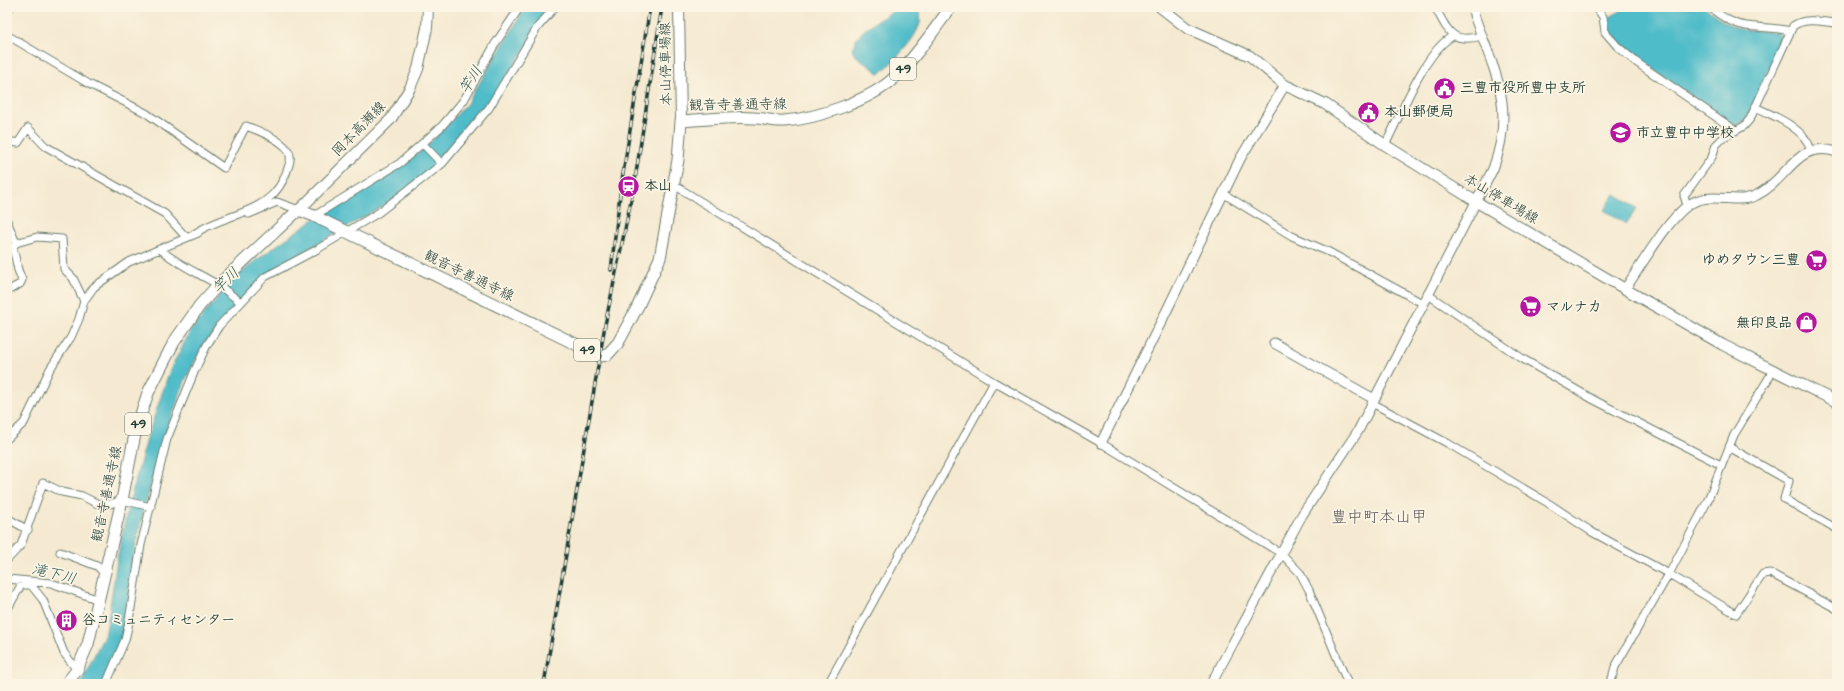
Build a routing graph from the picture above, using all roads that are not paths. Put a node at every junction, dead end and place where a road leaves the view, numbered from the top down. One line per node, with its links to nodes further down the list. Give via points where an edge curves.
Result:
1 (10, 7): 12 (street)
2 (428, 7): 32 (main road, 岡本高瀬線, via 427,28 418,69 392,119)
3 (520, 7): 23 (street, via 495,44 464,100)
4 (555, 7): 27 (street, via 537,28 489,108)
5 (679, 7): 20 (main road, 本山停車場線)
6 (951, 7): 20 (main road, 観音寺善通寺線 / 49, via 906,65 879,90 862,98 837,108 786,121 754,118)
7 (1160, 7): 18 (main road, 本山停車場線, via 1187,28 1250,56)
8 (1436, 7): 16 (street)
9 (1473, 7): 17 (street)
10 (1596, 7): 21 (street, via 1603,18 1605,32 1617,46 1636,62)
11 (1710, 7): 14 (street, via 1730,21 1745,26 1775,27)
12 (7, 10)
13 (1837, 23): 14 (street, via 1800,21)
14 (1790, 31): 19 (street)
15 (7, 35): 36 (street, via 89,84 146,113 224,168 246,126 266,134 287,148 290,156 288,166 283,182 275,194 248,212 203,228)
16 (1453, 36): 17 (street, via 1466,39); 24 (street, via 1446,40 1425,66)
17 (1482, 36): 30 (street, via 1496,72 1501,94 1503,134 1493,169)
18 (1285, 85): 24 (main road, 本山停車場線, via 1325,104); 29 (street, via 1240,159)
19 (1755, 107): 21 (street, via 1744,126); 25 (street, via 1786,121 1810,144)
20 (681, 121): 28 (main road, 観音寺善通寺線 / 49)
21 (1735, 130): 31 (street, via 1716,146 1712,157 1687,191 1684,196)
22 (7, 141): 37 (street, via 18,143 28,128 46,146 165,214)
23 (424, 144): 27 (street); 33 (street, via 400,163)
24 (1385, 145): 30 (main road, 本山停車場線)
25 (1811, 150): 26 (street, via 1829,149); 31 (street, via 1805,152 1779,179 1755,196 1707,197)
26 (1837, 152)
27 (442, 163): 35 (street, via 401,197)
28 (674, 185): 35 (main road, 観音寺善通寺線 / 49, via 660,258 654,272 618,343 607,355 600,356); 49 (street)
29 (1224, 194): 46 (street, via 1292,236 1329,252); 53 (street)
30 (1475, 201): 41 (main road, 本山停車場線); 43 (street)
31 (1688, 205): 41 (street, via 1667,227)
32 (299, 210): 33 (main road, 観音寺善通寺線 / 49); 36 (street, via 277,202 260,211); 40 (main road, 観音寺善通寺線 / 49)
33 (315, 216): 35 (main road, 観音寺善通寺線 / 49)
34 (7, 221): 38 (street)
35 (344, 232): 45 (street, via 265,277)
36 (194, 234): 37 (street)
37 (186, 237): 39 (street)
38 (16, 243): 42 (street, via 12,247 22,280 20,284); 44 (street, via 37,237 62,239 64,269 73,278)
39 (160, 249): 40 (street, via 190,271); 44 (street, via 129,262 112,273 94,288)
40 (220, 286): 45 (street); 56 (main road, 観音寺善通寺線 / 49, via 200,305 174,342 148,393 136,429)
41 (1625, 289): 48 (main road, 本山停車場線)
42 (7, 291)
43 (1427, 294): 46 (street); 55 (street, via 1524,359 1594,400)
44 (84, 301): 52 (street, via 71,337 50,368 24,423)
45 (240, 302): 57 (street, via 219,326 195,370 167,439)
46 (1422, 303): 50 (street)
47 (1274, 343): 50 (street)
48 (1773, 371): 51 (main road, 本山停車場線); 54 (street)
49 (994, 382): 53 (street); 74 (street)
50 (1373, 401): 62 (street, via 1349,446 1302,515); 65 (street, via 1548,503 1592,532)
51 (1837, 402)
52 (7, 440)
53 (1101, 442): 62 (street)
54 (1729, 447): 55 (street); 59 (street, via 1788,481 1784,499)
55 (1722, 465): 65 (street, via 1707,502)
56 (125, 501): 57 (street); 60 (street, via 98,504 43,483); 64 (main road, 観音寺善通寺線 / 49)
57 (149, 507): 73 (street, via 125,640)
58 (7, 518): 60 (street)
59 (1837, 529)
60 (28, 530): 63 (street, via 21,545)
61 (60, 552): 64 (street, via 97,566)
62 (1282, 554): 75 (street); 76 (street, via 1300,573 1309,590)
63 (7, 560)
64 (105, 574): 68 (main road, 観音寺善通寺線 / 49)
65 (1669, 574): 69 (street, via 1736,614 1763,574 1770,573); 77 (street, via 1615,667)
66 (7, 579): 67 (street)
67 (24, 582): 68 (street, via 51,583); 70 (street); 71 (street, via 31,585 43,600 64,653)
68 (99, 600): 71 (main road, 観音寺善通寺線 / 49, via 88,644)
69 (1837, 609)
70 (7, 610)
71 (77, 670): 72 (main road, 観音寺善通寺線 / 49)
72 (66, 684)
73 (106, 684)
74 (828, 684)
75 (1211, 684)
76 (1348, 684)
77 (1609, 684)

